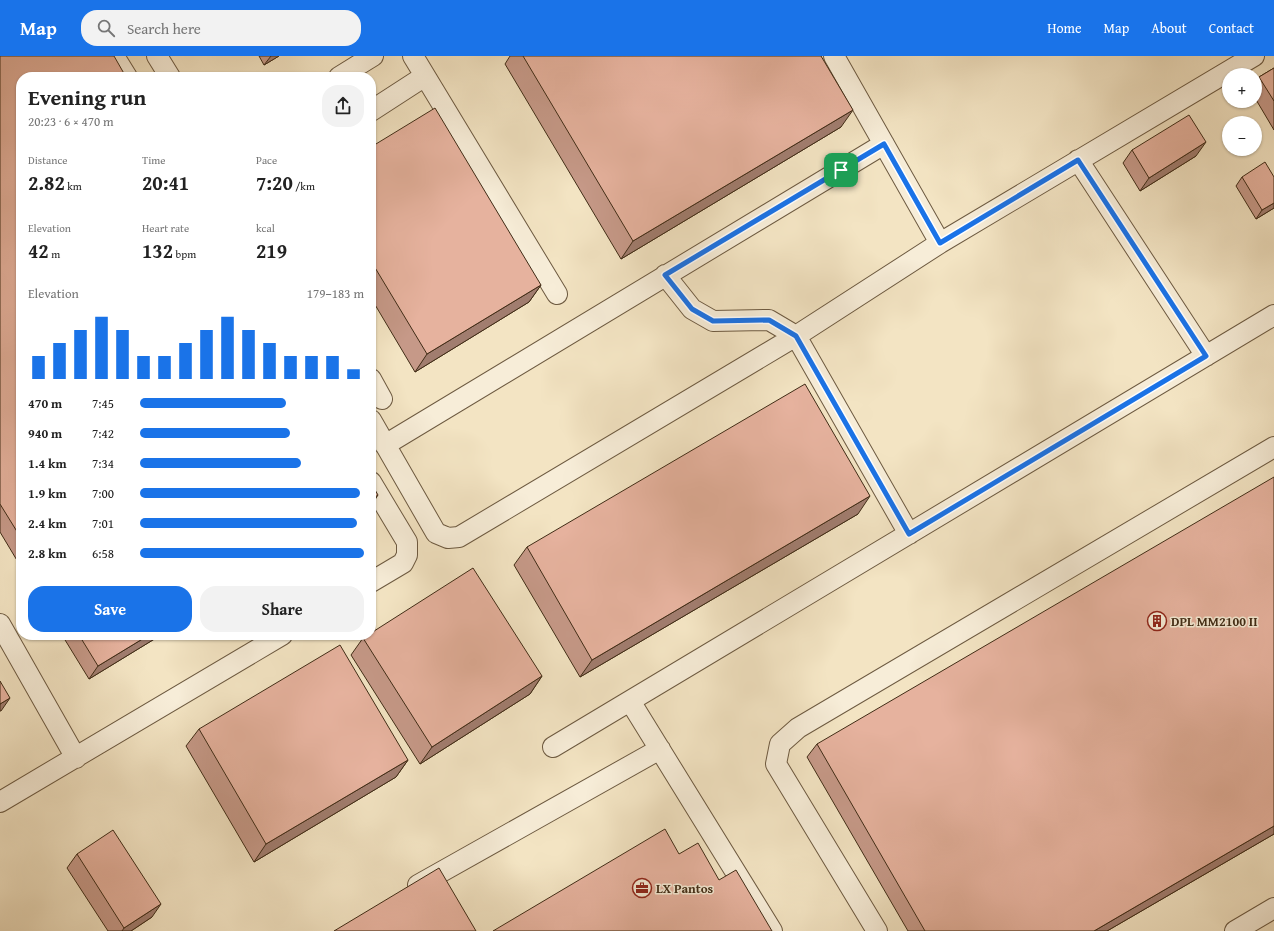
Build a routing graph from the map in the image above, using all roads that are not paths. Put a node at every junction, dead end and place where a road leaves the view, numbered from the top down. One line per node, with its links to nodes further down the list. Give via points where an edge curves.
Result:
1 (114, 56): 7 (lane)
2 (157, 56): 8 (lane)
3 (373, 56): 9 (lane)
4 (412, 56): 10 (lane)
5 (834, 56): 12 (lane)
6 (1252, 57): 13 (lane)
7 (124, 72)
8 (167, 72)
9 (347, 72)
10 (425, 76): 11 (lane); 16 (lane)
11 (376, 108)
12 (884, 144): 14 (lane); 15 (lane)
13 (1078, 160): 14 (lane); 19 (lane)
14 (940, 243): 18 (lane)
15 (665, 275): 18 (lane, via 692,309 713,321 769,320); 23 (lane)
16 (557, 294)
17 (1274, 315): 19 (lane)
18 (796, 336): 23 (lane, via 459,537 448,538 436,533); 26 (lane)
19 (1206, 356): 26 (lane)
20 (376, 388): 21 (lane)
21 (382, 399)
22 (376, 429): 23 (lane)
23 (385, 445)
24 (1274, 448): 38 (lane, via 798,728 780,744 776,764)
25 (376, 490): 27 (lane, via 408,542 407,555 403,563)
26 (909, 534): 30 (lane)
27 (376, 579)
28 (0, 624): 33 (lane)
29 (274, 640): 33 (lane)
30 (630, 701): 31 (lane); 32 (lane)
31 (553, 747)
32 (660, 749): 35 (lane); 37 (lane)
33 (76, 758): 34 (lane)
34 (0, 802)
35 (399, 896)
36 (1274, 908): 39 (lane)
37 (772, 931)
38 (877, 931)
39 (1235, 931)

